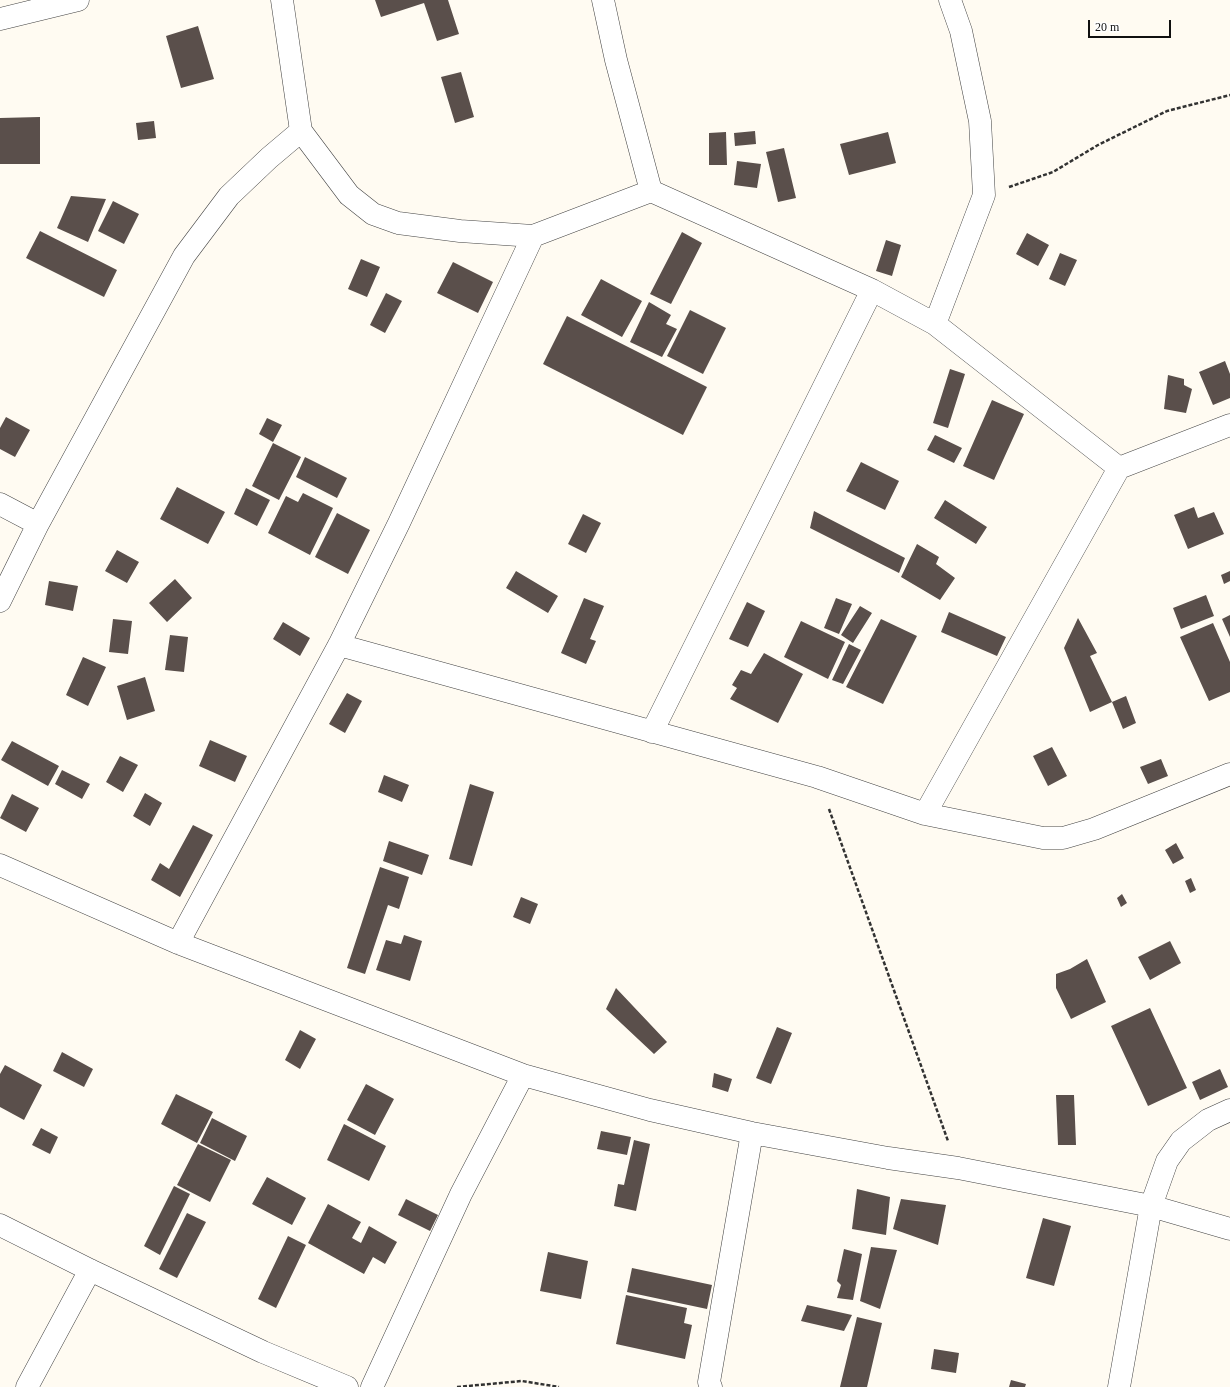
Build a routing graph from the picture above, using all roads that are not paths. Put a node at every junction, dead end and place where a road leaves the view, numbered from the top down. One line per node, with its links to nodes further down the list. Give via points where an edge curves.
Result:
1 (78, 0): 5 (street)
2 (282, 0): 6 (street)
3 (603, 0): 7 (street, via 616,60)
4 (950, 0): 10 (street, via 961,31 980,121 984,195)
5 (0, 19)
6 (301, 131): 8 (street, via 349,195 372,214 398,223); 14 (street, via 229,196 184,256)
7 (651, 191): 8 (street); 9 (street)
8 (533, 236): 16 (street)
9 (872, 290): 10 (street); 17 (street)
10 (935, 324): 12 (street)
11 (1230, 425): 12 (street)
12 (1120, 468): 19 (street)
13 (0, 504): 14 (street)
14 (38, 524): 15 (street)
15 (0, 601)
16 (339, 645): 17 (street); 21 (street)
17 (652, 732): 19 (street, via 817,777)
18 (1230, 774): 19 (street, via 1094,829 1063,838 1043,838)
19 (925, 814)
20 (0, 864): 21 (street)
21 (178, 943): 22 (street)
22 (523, 1075): 24 (street, via 650,1110); 31 (street, via 461,1194)
23 (1230, 1110): 25 (street, via 1208,1120 1181,1141 1167,1161)
24 (752, 1133): 25 (street, via 958,1168); 32 (street, via 709,1382)
25 (1151, 1206): 27 (street); 33 (street)
26 (0, 1225): 28 (street)
27 (1230, 1229)
28 (90, 1270): 29 (street); 30 (street, via 263,1352)
29 (27, 1387)
30 (347, 1387)
31 (372, 1387)
32 (711, 1387)
33 (1119, 1387)

